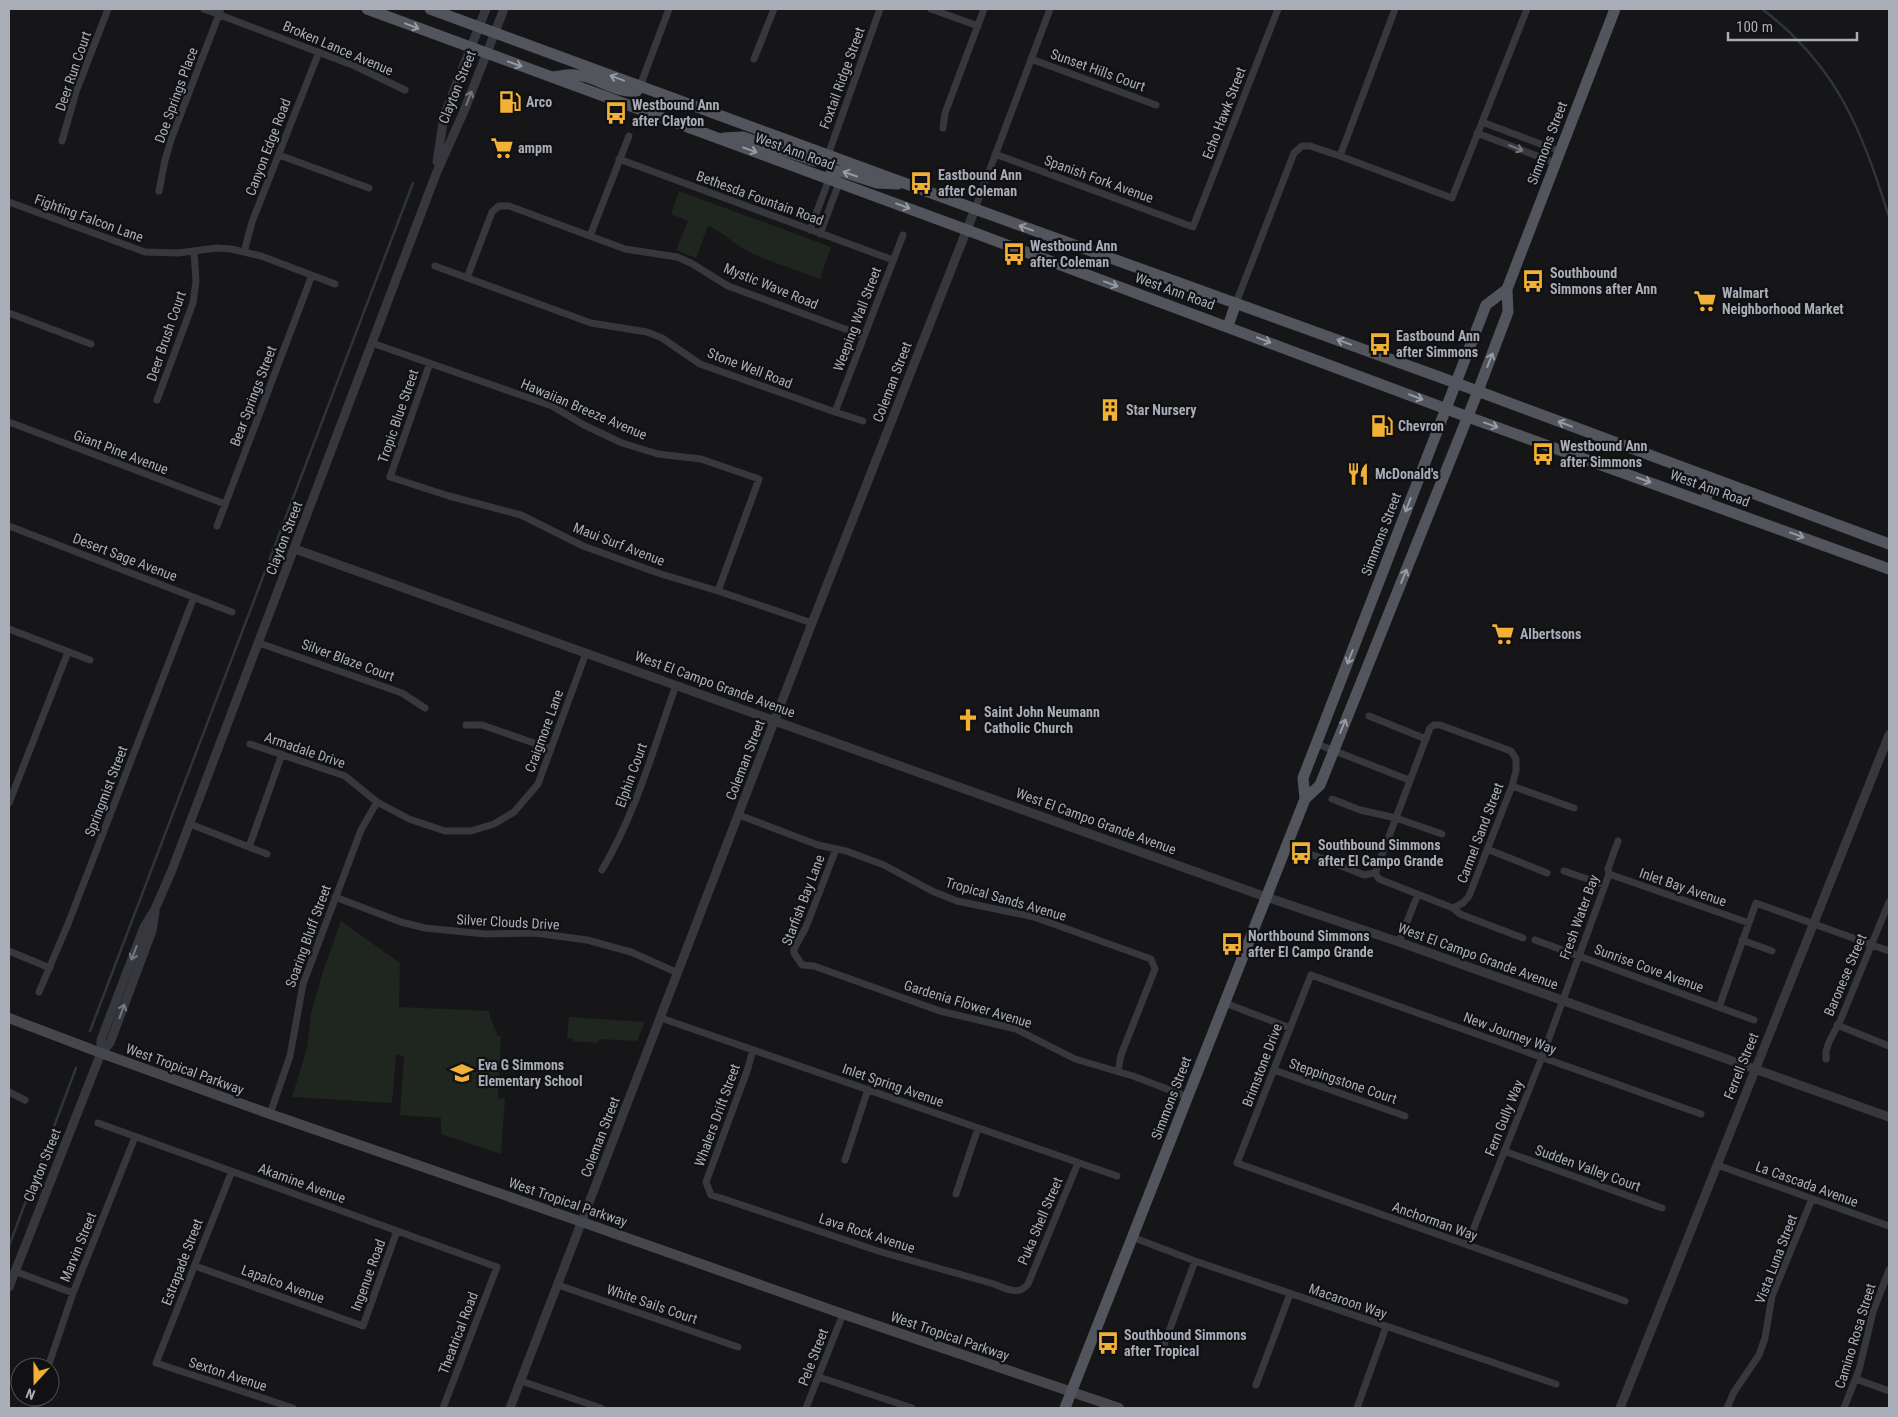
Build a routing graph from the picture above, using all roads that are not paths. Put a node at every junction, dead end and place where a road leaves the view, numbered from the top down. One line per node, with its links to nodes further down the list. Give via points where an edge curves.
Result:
1 (108, 9): 37 (street, Deer Run Court, via 76,92)
2 (204, 9): 17 (street, Broken Lance Avenue)
3 (367, 9): 21 (main road, West Ann Road, one-way to 21)
4 (430, 9): 19 (main road, West Ann Road)
5 (486, 9): 19 (street, Clayton Street)
6 (504, 9): 20 (street, Clayton Street)
7 (670, 9): 27 (street)
8 (774, 9): 24 (street)
9 (880, 9): 41 (street, Foxtail Ridge Street)
10 (930, 9): 18 (street)
11 (984, 9): 18 (street)
12 (1050, 9): 25 (street, Coleman Street)
13 (1278, 9): 52 (street, Echo Hawk Street)
14 (1395, 9): 42 (street)
15 (1527, 9): 32 (street)
16 (1615, 9): 38 (main road, Simmons Street)
17 (220, 12): 22 (street, Broken Lance Avenue); 49 (street, Doe Springs Place, via 172,137)
18 (978, 26): 33 (street, via 945,113)
19 (478, 27): 20 (main road, West Ann Road); 21 (street, Clayton Street)
20 (494, 33): 23 (street, Clayton Street); 27 (main road, West Ann Road, one-way to 20)
21 (470, 48): 23 (main road, West Ann Road); 30 (street, Clayton Street)
22 (319, 52): 28 (street, Broken Lance Avenue); 40 (street, Canyon Edge Road)
23 (486, 54): 26 (main road, West Ann Road, one-way to 26); 31 (street, Clayton Street, one-way to 23)
24 (754, 59)
25 (1031, 59): 29 (street, Sunset Hills Court); 39 (street, Coleman Street)
26 (550, 78): 27 (main road, via 575,74 631,92); 36 (main road, West Ann Road)
27 (640, 86): 41 (main road, West Ann Road)
28 (405, 90)
29 (1156, 105)
30 (444, 116): 31 (street); 45 (street, Clayton Street)
31 (459, 121): 45 (street, Clayton Street)
32 (1482, 122): 34 (street); 38 (street)
33 (943, 128)
34 (1477, 133): 42 (street, via 1452,198); 44 (street, one-way to 44)
35 (629, 136): 43 (street)
36 (717, 139): 41 (main road, via 743,137 815,161); 46 (main road, West Ann Road, one-way to 46)
37 (62, 141)
38 (1559, 151): 44 (main road, Simmons Street)
39 (996, 154): 51 (street, Coleman Street); 52 (street, Spanish Fork Avenue)
40 (279, 155): 48 (street); 59 (street, Canyon Edge Road, via 252,222)
41 (828, 155): 47 (main road, West Ann Road)
42 (1340, 156): 66 (street, via 1310,146 1302,146 1294,153)
43 (619, 160): 53 (street, Bethesda Fountain Road); 57 (street)
44 (1555, 163): 65 (main road, Simmons Street)
45 (436, 174): 70 (street, Clayton Street)
46 (834, 181): 47 (main road, one-way to 46, via 878,183 832,170); 53 (street); 54 (main road, West Ann Road, one-way to 54); 55 (street)
47 (912, 186): 51 (main road, West Ann Road)
48 (368, 188)
49 (159, 191)
50 (9, 202): 58 (street, Fighting Falcon Lane, via 134,250 168,254)
51 (975, 209): 54 (street, Coleman Street); 66 (main road, West Ann Road, one-way to 51)
52 (1194, 227)
53 (810, 230): 55 (street, Bethesda Fountain Road)
54 (967, 230): 68 (main road, West Ann Road, one-way to 68); 93 (street, Coleman Street)
55 (820, 234): 60 (street, Bethesda Fountain Road)
56 (903, 235): 60 (street, Weeping Wall Street)
57 (590, 236): 63 (street, Mystic Wave Road, via 509,206 499,206 492,212); 69 (street, Mystic Wave Road, via 625,249 677,257 728,286)
58 (194, 251): 59 (street, Fighting Falcon Lane, via 217,248); 75 (street, Deer Brush Court, via 196,281 193,303)
59 (244, 252): 62 (street, Fighting Falcon Lane)
60 (893, 260): 69 (street, Weeping Wall Street)
61 (435, 266): 63 (street, Stone Well Road)
62 (312, 275): 64 (street, Fighting Falcon Lane); 84 (street, Bear Springs Street)
63 (467, 278): 77 (street, Stone Well Road, via 591,323 648,332 700,364)
64 (335, 284)
65 (1507, 289): 73 (main road, Simmons Street, via 1486,305); 74 (main road, Simmons Street, one-way to 65, via 1508,312)
66 (1236, 303): 68 (main road); 73 (main road, West Ann Road, one-way to 66)
67 (9, 313): 71 (street)
68 (1228, 326): 76 (main road, West Ann Road, one-way to 76)
69 (864, 336): 77 (street, Weeping Wall Street)
70 (372, 343): 72 (street, Hawaiian Breeze Avenue); 88 (street, Clayton Street)
71 (91, 344)
72 (430, 363): 81 (street, Tropic Blue Street); 90 (street, Hawaiian Breeze Avenue, via 552,406 622,443 658,454 701,459 759,478)
73 (1456, 383): 74 (main road, West Ann Road); 76 (main road, Simmons Street)
74 (1478, 391): 78 (main road, Simmons Street); 82 (main road, West Ann Road, one-way to 74)
75 (157, 400)
76 (1446, 408): 78 (main road, West Ann Road); 107 (main road, Simmons Street, one-way to 107)
77 (835, 412): 79 (street, Stone Well Road)
78 (1468, 417): 83 (main road, West Ann Road, one-way to 83); 109 (main road, Simmons Street, one-way to 78)
79 (863, 421)
80 (9, 422): 84 (street, Giant Pine Avenue)
81 (390, 477): 90 (street, Maui Surf Avenue, via 521,515 583,546)
82 (1713, 480): 83 (main road); 87 (main road, West Ann Road)
83 (1705, 502): 89 (main road, West Ann Road, one-way to 89)
84 (225, 504): 86 (street, Bear Springs Street)
85 (9, 526): 91 (street, Desert Sage Avenue)
86 (217, 526)
87 (1889, 544)
88 (295, 548): 95 (street, Clayton Street); 97 (street, West El Campo Grande Avenue)
89 (1889, 569)
90 (718, 590): 93 (street, Maui Surf Avenue)
91 (194, 597): 92 (street, Desert Sage Avenue); 152 (street, Springmist Street)
92 (232, 612)
93 (812, 623): 102 (street, Coleman Street)
94 (9, 629): 96 (street)
95 (259, 643): 100 (street, Silver Blaze Court, via 402,693); 121 (street, Clayton Street)
96 (68, 652): 98 (street); 116 (street)
97 (586, 653): 99 (street, West El Campo Grande Avenue); 108 (street, Craigmore Lane)
98 (90, 660)
99 (676, 685): 102 (street, West El Campo Grande Avenue); 129 (street, Elphin Court, via 628,820)
100 (425, 708)
101 (1369, 716): 105 (street)
102 (775, 720): 119 (street, Coleman Street); 136 (street, West El Campo Grande Avenue)
103 (466, 725): 108 (street, via 482,725)
104 (1889, 735): 141 (street, Ferrell Street)
105 (1426, 739): 111 (street); 112 (street, Carmel Sand Street, via 1430,728 1440,725 1511,752 1516,759)
106 (250, 744): 110 (street, Armadale Drive)
107 (1317, 744): 109 (street); 114 (main road, Simmons Street, via 1303,778)
108 (551, 749): 118 (street, Craigmore Lane, via 538,784)
109 (1334, 750): 111 (street); 114 (main road, Simmons Street, via 1320,785)
110 (282, 754): 115 (street, Armadale Drive, via 345,776); 124 (street)
111 (1409, 780): 120 (street)
112 (1512, 786): 117 (street); 125 (street, Carmel Sand Street)
113 (1332, 798): 120 (street, via 1360,810)
114 (1305, 799): 136 (main road, Simmons Street)
115 (378, 802): 118 (street, Armadale Drive, via 409,820 446,831 471,831 494,824); 137 (street, Soaring Bluff Street, via 361,830)
116 (9, 803)
117 (1574, 808)
118 (514, 812)
119 (739, 815): 126 (street, Tropical Sands Avenue); 153 (street, Coleman Street)
120 (1396, 818): 122 (street); 131 (street)
121 (190, 824): 124 (street); 166 (street, Clayton Street, via 155,909 144,927 101,1040)
122 (1442, 834)
123 (1618, 841): 133 (street, Fresh Water Bay)
124 (249, 847): 127 (street)
125 (1487, 848): 132 (street); 139 (street, Carmel Sand Street, via 1469,896)
126 (836, 849): 151 (street, Starfish Bay Lane, via 806,927 794,949); 171 (street, Tropical Sands Avenue, via 884,865 957,902 1034,918 1151,958 1155,969)
127 (268, 854)
128 (1313, 855): 131 (street, via 1364,875)
129 (602, 870)
130 (1564, 871): 134 (street)
131 (1375, 873): 135 (street, via 1379,879)
132 (1547, 873)
133 (1608, 874): 134 (street, Fresh Water Bay); 140 (street, Inlet Bay Avenue)
134 (1605, 885): 150 (street, Fresh Water Bay)
135 (1418, 894): 139 (street); 145 (street)
136 (1266, 896): 145 (street, West El Campo Grande Avenue); 157 (main road, Simmons Street)
137 (335, 897): 153 (street, Silver Clouds Drive, via 425,928 471,934 535,933 587,940 631,952); 176 (street, Soaring Bluff Street, via 303,984 290,1056)
138 (1889, 902): 146 (street, Baronese Street)
139 (1454, 908): 142 (street, via 1460,914)
140 (1749, 923): 141 (street, via 1756,903); 144 (street)
141 (1814, 923): 146 (street); 169 (street, Ferrell Street)
142 (1523, 938)
143 (1535, 940): 150 (street, Sunrise Cove Avenue)
144 (1742, 940): 148 (street); 158 (street)
145 (1399, 942): 156 (street, West El Campo Grande Avenue)
146 (1871, 944): 149 (street); 162 (street, Baronese Street)
147 (9, 951): 152 (street)
148 (1772, 951)
149 (1889, 952)
150 (1579, 956): 156 (street, Fresh Water Bay); 158 (street, Sunrise Cove Avenue)
151 (797, 959): 171 (street, Gardenia Flower Avenue, via 802,965 814,966 940,1011 1016,1029 1075,1059)
152 (50, 968): 155 (street, Springmist Street)
153 (678, 973): 160 (street, Coleman Street)
154 (1311, 975): 163 (street, Brimstone Drive); 167 (street, New Journey Way)
155 (39, 992)
156 (1562, 1000): 167 (street, Fern Gully Way); 169 (street, West El Campo Grande Avenue)
157 (1225, 1003): 163 (street); 174 (main road, Simmons Street)
158 (1719, 1007): 161 (street, Sunrise Cove Avenue)
159 (9, 1018): 166 (main road, West Tropical Parkway)
160 (660, 1018): 165 (street, Inlet Spring Avenue); 194 (street, Coleman Street)
161 (1754, 1020)
162 (1838, 1025): 164 (street); 168 (street, Baronese Street, via 1826,1051)
163 (1290, 1028): 170 (street, Brimstone Drive)
164 (1889, 1046)
165 (753, 1050): 172 (street, Inlet Spring Avenue); 190 (street, Whalers Drift Street, via 708,1176)
166 (101, 1054): 176 (main road, West Tropical Parkway); 203 (street, Clayton Street)
167 (1542, 1058): 177 (street, New Journey Way); 183 (street, Fern Gully Way)
168 (1826, 1059)
169 (1754, 1068): 179 (street, West El Campo Grande Avenue); 187 (street, Ferrell Street)
170 (1274, 1070): 178 (street, Steppingstone Court); 186 (street, Brimstone Drive)
171 (1118, 1072): 174 (street, Gardenia Flower Avenue)
172 (868, 1089): 181 (street, Inlet Spring Avenue); 184 (street)
173 (9, 1092): 175 (street)
174 (1188, 1097): 197 (main road, Simmons Street)
175 (25, 1100)
176 (270, 1114): 194 (main road, West Tropical Parkway)
177 (1701, 1114)
178 (1405, 1116)
179 (1889, 1117)
180 (98, 1123): 182 (street, Akamine Avenue)
181 (978, 1128): 185 (street, Inlet Spring Avenue); 191 (street)
182 (135, 1137): 188 (street, Akamine Avenue); 207 (street, Marvin Street)
183 (1504, 1152): 193 (street, Sudden Valley Court); 198 (street, Fern Gully Way)
184 (845, 1160)
185 (1078, 1163): 189 (street, Inlet Spring Avenue); 206 (street, Puka Shell Street)
186 (1237, 1163): 198 (street, Anchorman Way)
187 (1717, 1165): 192 (street, La Cascada Avenue); 233 (street, Ferrell Street)
188 (232, 1171): 196 (street, Akamine Avenue); 200 (street, Estrapade Street)
189 (1117, 1176)
190 (708, 1188): 206 (street, Lava Rock Avenue, via 711,1195 718,1198 878,1251 1012,1291)
191 (956, 1194)
192 (1812, 1199): 195 (street, La Cascada Avenue); 234 (street, Vista Luna Street, via 1772,1296 1759,1355)
193 (1662, 1208)
194 (582, 1222): 204 (street, Coleman Street); 210 (main road, West Tropical Parkway)
195 (1889, 1226)
196 (397, 1231): 201 (street, Akamine Avenue); 211 (street, Ingenue Road)
197 (1132, 1237): 199 (street, Macaroon Way); 223 (main road, Simmons Street)
198 (1467, 1245): 209 (street, Anchorman Way)
199 (1195, 1261): 208 (street, Macaroon Way); 214 (street)
200 (195, 1266): 211 (street, Lapalco Avenue); 216 (street, Estrapade Street)
201 (497, 1267): 225 (street, Theatrical Road)
202 (1889, 1270): 218 (street, Camino Rosa Street, via 1873,1312)
203 (14, 1271): 205 (street, Clayton Street); 207 (street)
204 (558, 1285): 213 (street, White Sails Court); 219 (street, Coleman Street)
205 (9, 1287)
206 (1024, 1289)
207 (73, 1294): 215 (street, Marvin Street)
208 (1290, 1294): 212 (street, Macaroon Way); 221 (street)
209 (1625, 1301)
210 (843, 1314): 217 (street, Pele Street); 223 (main road, West Tropical Parkway)
211 (363, 1326)
212 (1386, 1327): 220 (street, Macaroon Way); 232 (street)
213 (738, 1347)
214 (1162, 1350)
215 (51, 1357)
216 (156, 1363): 224 (street, Sexton Avenue)
217 (818, 1377): 228 (street, Pele Street); 229 (street)
218 (1856, 1379): 222 (street); 235 (street, Camino Rosa Street)
219 (521, 1381): 226 (street, Coleman Street); 227 (street)
220 (1556, 1384)
221 (1256, 1385)
222 (1889, 1390)
223 (1072, 1392): 230 (main road, Simmons Street); 231 (main road, West Tropical Parkway)
224 (293, 1408)
225 (443, 1408)
226 (510, 1408)
227 (601, 1408)
228 (806, 1408)
229 (912, 1408)
230 (1066, 1408)
231 (1119, 1408)
232 (1356, 1408)
233 (1620, 1408)
234 (1727, 1408)
235 (1844, 1408)

